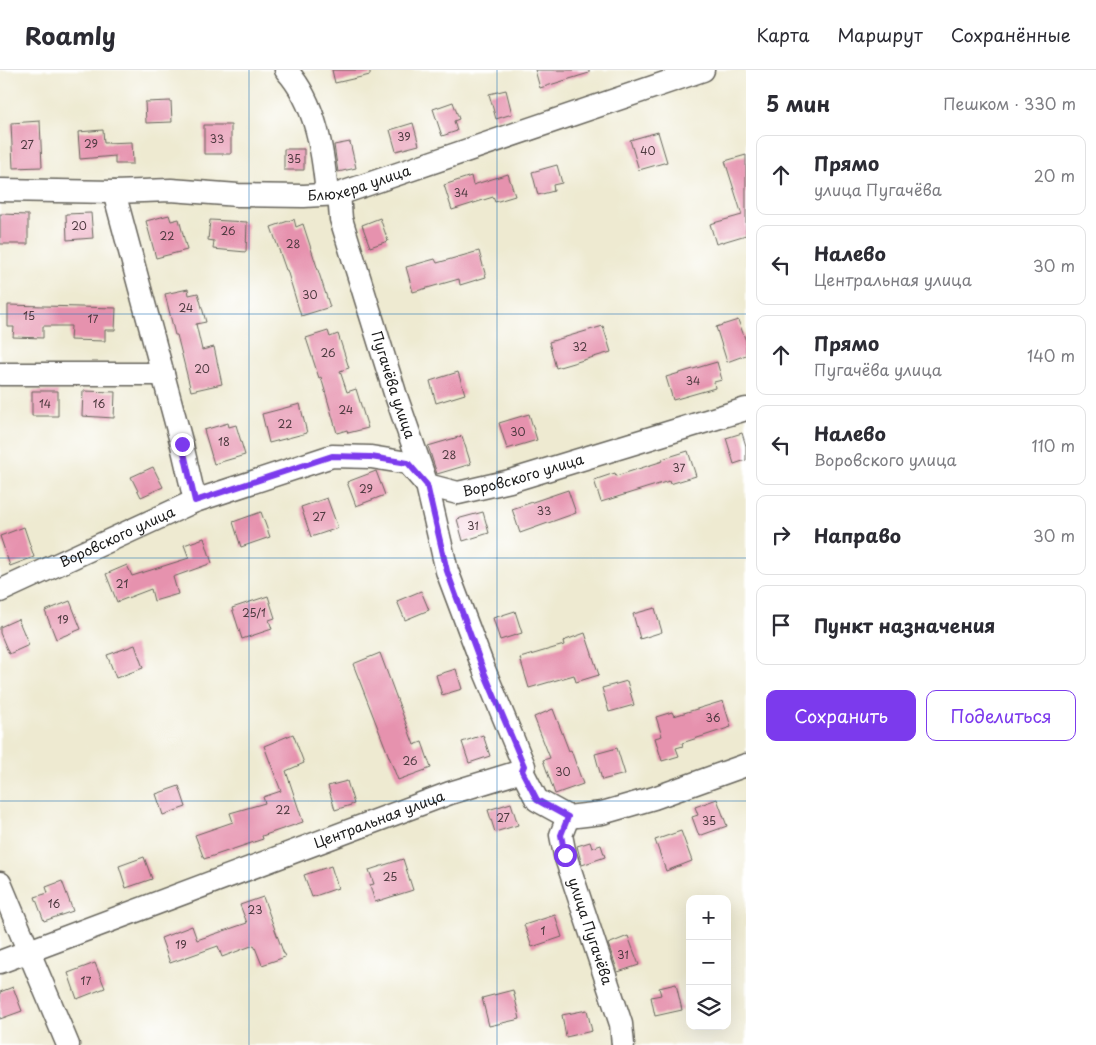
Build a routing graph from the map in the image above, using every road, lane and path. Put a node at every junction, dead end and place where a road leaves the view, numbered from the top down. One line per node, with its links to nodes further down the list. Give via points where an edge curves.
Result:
1 (286, 70): 5 (street, Пугачёва улица, via 310,106)
2 (703, 70): 5 (street, Блюхера улица)
3 (0, 190): 4 (street, Блюхера улица)
4 (114, 192): 5 (street, Блюхера улица, via 171,190 238,195); 7 (street)
5 (333, 194): 9 (street, Пугачёва улица)
6 (0, 374): 7 (street)
7 (163, 374): 10 (street)
8 (746, 409): 9 (street, Воровского улица, via 510,481 458,493)
9 (427, 485): 10 (street, Воровского улица, via 408,463 371,457 332,456); 13 (street, Пугачёва улица, via 447,571 484,672 524,766)
10 (195, 501): 11 (street, Воровского улица)
11 (0, 591)
12 (746, 765): 14 (street, via 654,798 602,813)
13 (522, 771): 14 (street, via 537,800); 16 (street, Центральная улица, via 450,793)
14 (568, 817): 19 (street, улица Пугачёва, via 561,835 565,855 621,1024)
15 (0, 882): 16 (street)
16 (29, 951): 17 (street, Центральная улица); 18 (street)
17 (0, 962)
18 (68, 1045)
19 (623, 1045)

